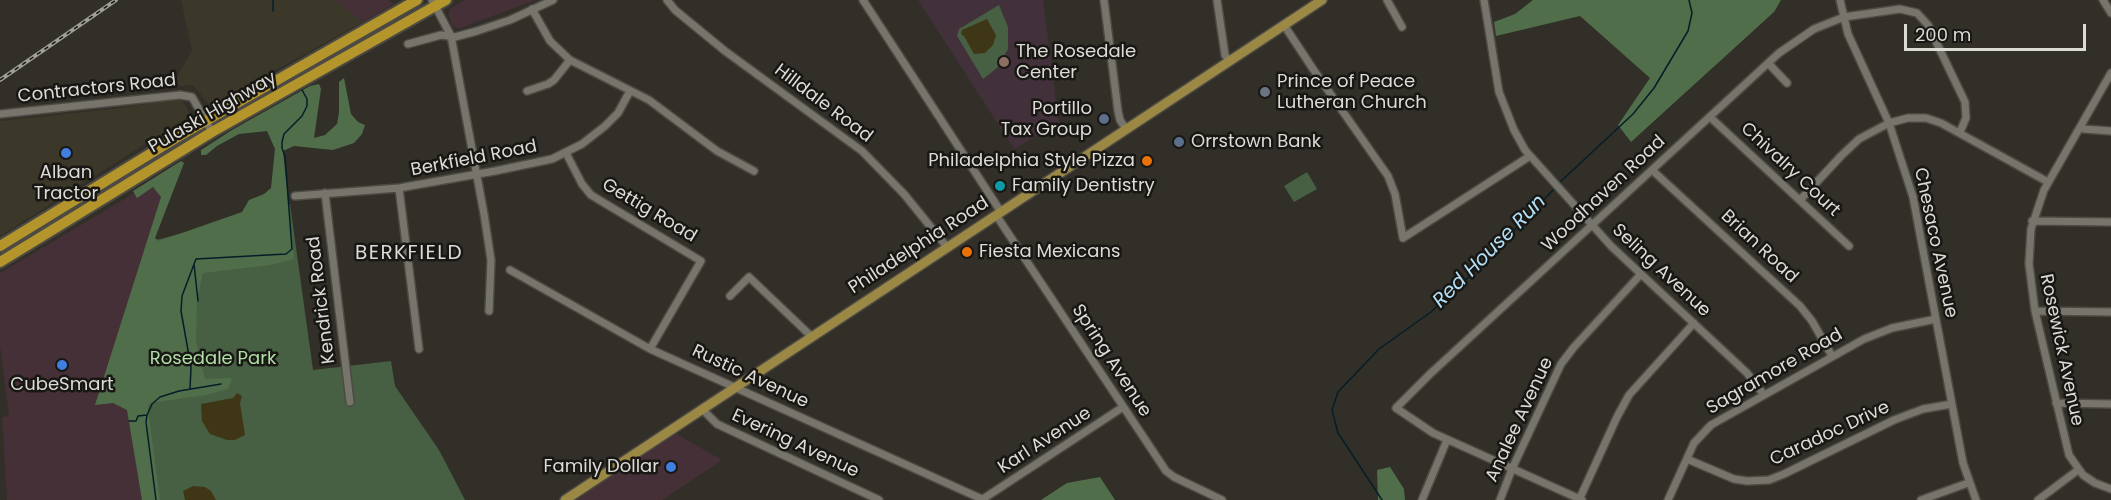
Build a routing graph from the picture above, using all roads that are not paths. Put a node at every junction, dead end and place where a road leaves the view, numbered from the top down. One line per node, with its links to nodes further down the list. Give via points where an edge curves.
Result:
1 (417, 0): 30 (highway, Pulaski Highway)
2 (446, 0): 13 (highway, Pulaski Highway)
3 (553, 0): 14 (street)
4 (667, 0): 53 (street, Hilldale Road, via 725,51 862,151)
5 (863, 0): 47 (street, Spring Avenue)
6 (1104, 0): 33 (street, via 1118,111)
7 (1216, 0): 22 (street)
8 (1322, 0): 17 (main road, Philadelphia Road)
9 (1387, 0): 18 (street)
10 (1484, 0): 38 (street, Seling Avenue, via 1502,102)
11 (1840, 0): 16 (street, Chesaco Avenue)
12 (2103, 0): 15 (street)
13 (434, 3): 19 (street); 35 (highway, Pulaski Highway)
14 (532, 9): 19 (street, via 494,26); 21 (street, via 550,41)
15 (2111, 13)
16 (1844, 17): 23 (street, Woodhaven Road, via 1806,33); 31 (street, Chesaco Avenue, via 1853,46); 36 (street, Woodhaven Road, via 1900,9 1921,16 1965,102 1966,118)
17 (1284, 25): 22 (main road, Philadelphia Road); 38 (street, via 1388,176 1403,238)
18 (1402, 27)
19 (451, 36): 20 (street); 41 (street)
20 (408, 44)
21 (570, 60): 26 (street, via 548,84); 27 (street)
22 (1229, 61): 33 (main road, Philadelphia Road)
23 (1768, 63): 25 (street); 29 (street, Woodhaven Road)
24 (2111, 73): 32 (street, Rosewick Avenue)
25 (1787, 83)
26 (527, 91)
27 (630, 91): 37 (street, Berkfield Road, via 613,119); 40 (street, via 660,107 717,152)
28 (0, 114): 30 (street, Contractors Road, via 180,94 192,97)
29 (1710, 117): 39 (street, Woodhaven Road); 46 (street, Chivalry Court)
30 (206, 121): 35 (street, Contractors Road); 51 (highway, Pulaski Highway)
31 (1889, 123): 36 (street, via 1926,118); 46 (street, via 1852,145); 61 (street, Chesaco Avenue, via 1913,197)
32 (2080, 127): 34 (street); 42 (street, Rosewick Avenue)
33 (1126, 129): 47 (main road, Philadelphia Road)
34 (2111, 130)
35 (212, 132): 54 (highway, Pulaski Highway)
36 (1960, 132): 42 (street)
37 (566, 153): 41 (street, Berkfield Road); 65 (street, Gettig Road, via 591,195 701,261)
38 (1530, 156): 50 (street, Seling Avenue)
39 (1653, 170): 50 (street, Woodhaven Road); 66 (street, Brian Road, via 1800,306)
40 (754, 171)
41 (476, 175): 43 (street, Berkfield Road); 58 (street, via 491,260)
42 (2048, 182): 48 (street, Rosewick Avenue)
43 (399, 189): 44 (street, Berkfield Road); 64 (street)
44 (325, 193): 45 (street, Berkfield Road); 69 (street, Kendrick Road)
45 (296, 196)
46 (1800, 200): 52 (street, Chivalry Court)
47 (998, 214): 53 (main road, Philadelphia Road); 73 (street, Spring Avenue)
48 (2032, 221): 49 (street); 59 (street, Rosewick Avenue, via 2029,264)
49 (2111, 222)
50 (1592, 226): 56 (street, Seling Avenue); 75 (street, Woodhaven Road, via 1396,408)
51 (0, 246)
52 (1849, 246)
53 (947, 247): 63 (main road, Philadelphia Road)
54 (0, 262)
55 (510, 270): 65 (street, Rustic Avenue)
56 (1641, 274): 62 (street, Seling Avenue); 77 (street, Analee Avenue, via 1565,358)
57 (729, 296): 63 (street, via 749,277)
58 (489, 311)
59 (2035, 311): 60 (street); 71 (street, Rosewick Avenue)
60 (2111, 312)
61 (1936, 319): 66 (street, Sagramore Road, via 1884,330); 70 (street, Chesaco Avenue)
62 (1694, 323): 68 (street, Seling Avenue, via 1747,373); 87 (street, via 1629,395)
63 (811, 336): 67 (main road, Philadelphia Road)
64 (419, 349)
65 (650, 349): 67 (street, Rustic Avenue)
66 (1832, 357): 68 (street, Sagramore Road)
67 (734, 387): 74 (main road, Philadelphia Road); 83 (street, Rustic Avenue)
68 (1764, 395): 76 (street, Sagramore Road, via 1706,429)
69 (350, 402)
70 (1952, 404): 76 (street, Caradoc Drive, via 1894,420 1769,480 1734,479); 79 (street, Chesaco Avenue)
71 (2056, 404): 72 (street); 78 (street, Rosewick Avenue, via 2066,446)
72 (2111, 404)
73 (1123, 407): 83 (street, Karl Avenue); 84 (street, Spring Avenue, via 1164,468 1174,477)
74 (702, 409): 81 (main road, Philadelphia Road); 82 (street, Evering Avenue, via 717,424)
75 (1447, 440): 77 (street); 85 (street)
76 (1687, 459): 88 (street, Sagramore Road)
77 (1512, 469): 86 (street, Analee Avenue); 87 (street)
78 (2078, 470): 80 (street, via 2089,480); 91 (street)
79 (1968, 483): 89 (street); 90 (street, Chesaco Avenue)
80 (2111, 489)
81 (569, 499)
82 (879, 500)
83 (983, 500)
84 (1222, 500)
85 (1422, 500)
86 (1500, 500)
87 (1580, 500)
88 (1668, 500)
89 (1921, 500)
90 (1976, 500)
91 (2038, 500)

